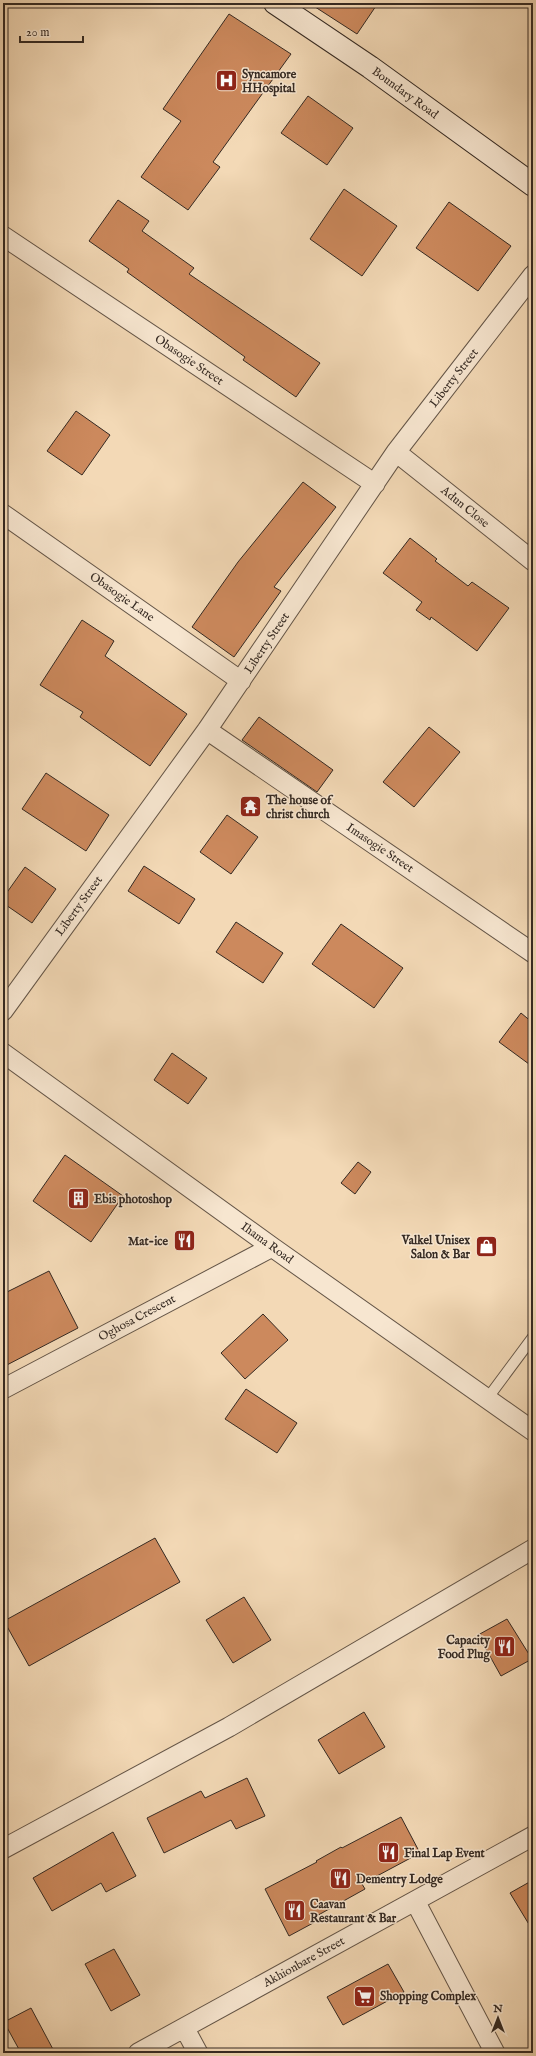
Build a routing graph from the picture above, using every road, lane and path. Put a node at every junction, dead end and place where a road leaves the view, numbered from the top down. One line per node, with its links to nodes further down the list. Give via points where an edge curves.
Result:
1 (275, 3): 2 (street, Boundary Road)
2 (533, 185)
3 (3, 236): 6 (street, Obasogie Street)
4 (533, 275): 5 (street, Liberty Street)
5 (396, 452): 6 (street, Liberty Street); 8 (street, Adun Close)
6 (375, 484): 9 (street, Liberty Street)
7 (3, 514): 9 (street, Obasogie Lane)
8 (533, 561)
9 (241, 681): 10 (street, Liberty Street)
10 (207, 730): 11 (street, Imasogie Street); 12 (street, Liberty Street)
11 (533, 953)
12 (3, 1011)
13 (3, 1053): 14 (street, Ihama Road)
14 (272, 1247): 16 (street, Oghosa Crescent); 17 (street, Ihama Road)
15 (533, 1337): 17 (lane)
16 (3, 1389)
17 (487, 1399): 18 (street, Ihama Road)
18 (533, 1431)
19 (533, 1549): 21 (street, via 229,1727)
20 (533, 1836): 22 (street, Akhionbare Street)
21 (3, 1849)
22 (415, 1901): 23 (street, Akhionbare Street); 26 (street)
23 (185, 2029): 24 (street, Akhionbare Street); 25 (street)
24 (138, 2053)
25 (198, 2053)
26 (495, 2053)

